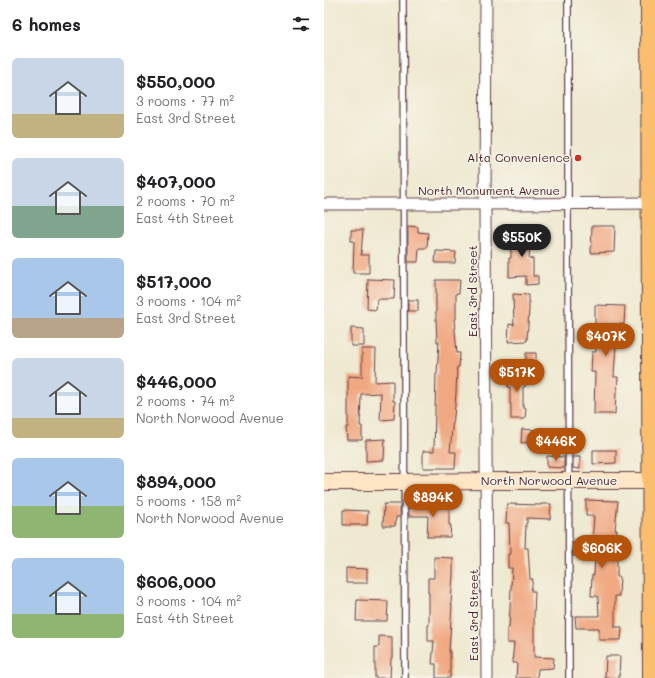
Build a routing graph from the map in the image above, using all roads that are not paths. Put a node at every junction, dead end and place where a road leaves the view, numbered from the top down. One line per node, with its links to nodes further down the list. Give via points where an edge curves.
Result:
1 (403, 0): 7 (lane)
2 (486, 0): 8 (street, East 3rd Street)
3 (568, 0): 9 (lane)
4 (650, 0): 5 (main road)
5 (653, 203): 9 (street, North Monument Avenue); 12 (main road)
6 (324, 204): 7 (street, North Monument Avenue)
7 (403, 204): 8 (street, North Monument Avenue); 14 (lane)
8 (485, 204): 9 (street, North Monument Avenue); 10 (street, East 3rd Street)
9 (568, 204): 11 (lane)
10 (486, 481): 11 (street, North Norwood Avenue); 14 (street, North Norwood Avenue); 16 (street, East 3rd Street)
11 (569, 481): 12 (street, North Norwood Avenue); 17 (lane)
12 (653, 481): 18 (main road)
13 (324, 482): 14 (street, North Norwood Avenue)
14 (404, 482): 15 (lane)
15 (405, 678)
16 (487, 678)
17 (569, 678)
18 (652, 678)

